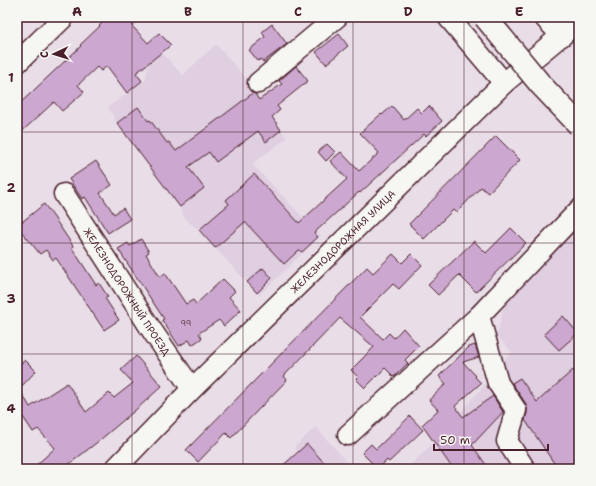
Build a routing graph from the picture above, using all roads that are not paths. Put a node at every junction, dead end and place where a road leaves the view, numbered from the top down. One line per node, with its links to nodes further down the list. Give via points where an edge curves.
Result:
1 (64, 17): 7 (street)
2 (337, 17): 8 (street)
3 (448, 17): 9 (street)
4 (485, 17): 10 (main road, bridge)
5 (544, 17): 6 (street)
6 (574, 28): 9 (street, ЖЕЛЕЗНОДОРОЖНАЯ УЛИЦА)
7 (17, 63)
8 (258, 83)
9 (504, 83): 14 (street, ЖЕЛЕЗНОДОРОЖНАЯ УЛИЦА)
10 (579, 125)
11 (64, 194): 14 (street, ЖЕЛЕЗНОДОРОЖНЫЙ ПРОЕЗД)
12 (579, 210): 13 (street)
13 (478, 316): 15 (street); 17 (street, via 498,383 516,410 507,442)
14 (192, 389): 16 (street, ЖЕЛЕЗНОДОРОЖНАЯ УЛИЦА)
15 (348, 435)
16 (115, 469)
17 (525, 469)

